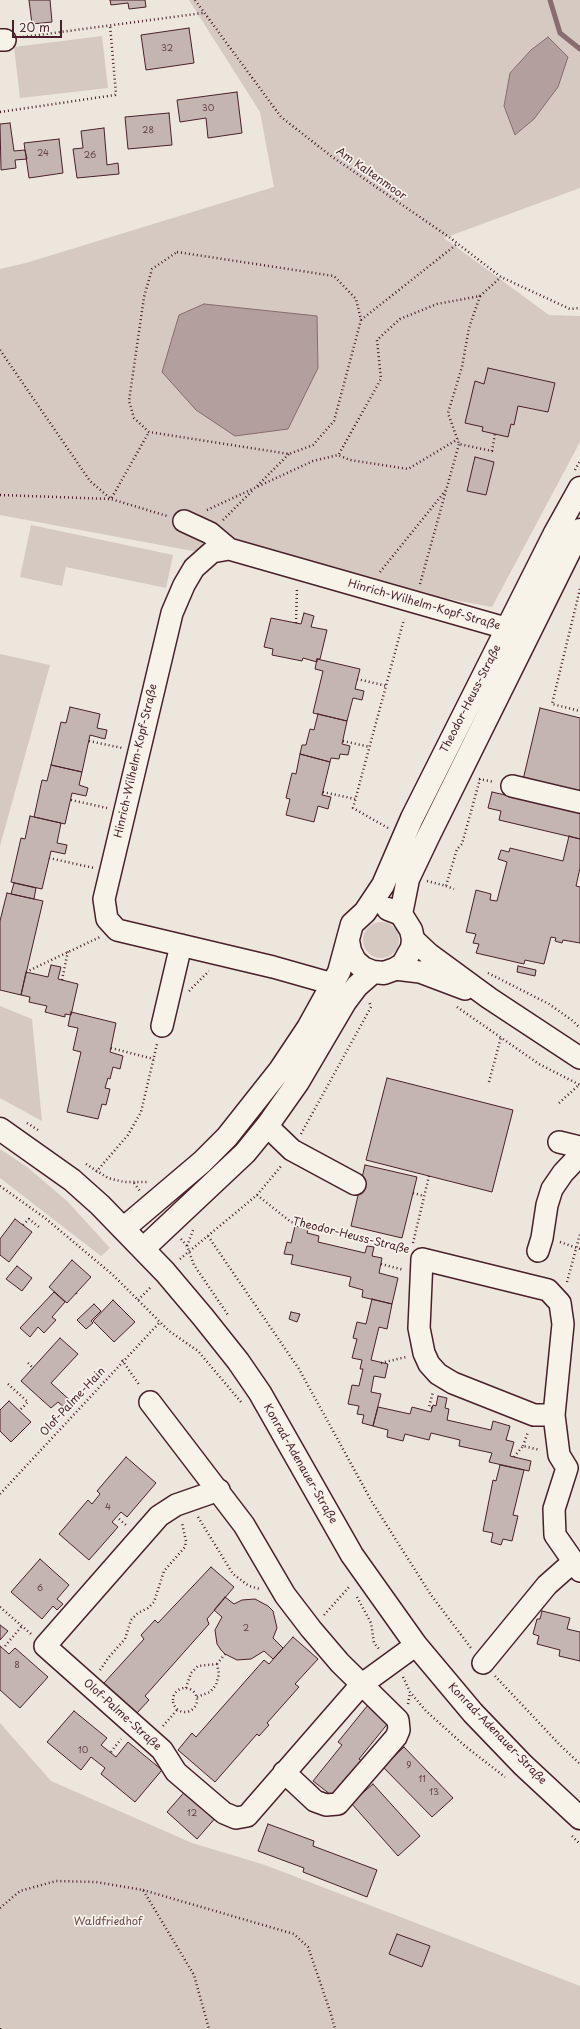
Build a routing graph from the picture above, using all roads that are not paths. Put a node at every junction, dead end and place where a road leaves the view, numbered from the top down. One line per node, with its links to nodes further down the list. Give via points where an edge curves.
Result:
1 (580, 488): 5 (main road, Theodor-Heuss-Straße)
2 (184, 521): 4 (street, Hinrich-Wilhelm-Kopf-Straße, via 210,533)
3 (580, 530): 6 (main road, Theodor-Heuss-Straße)
4 (229, 549): 5 (street, Hinrich-Wilhelm-Kopf-Straße); 13 (street, Hinrich-Wilhelm-Kopf-Straße, via 212,552 194,568 172,613 104,900 107,919 117,930)
5 (507, 628): 6 (street, Hinrich-Wilhelm-Kopf-Straße); 9 (main road, Theodor-Heuss-Straße, via 412,818 383,885)
6 (528, 634): 10 (main road, Theodor-Heuss-Straße, via 411,872 404,891)
7 (512, 786): 8 (street)
8 (580, 802)
9 (365, 912): 10 (main road, via 377,908); 12 (main road, Theodor-Heuss-Straße, via 352,924)
10 (401, 914): 11 (main road, via 412,930)
11 (413, 939): 14 (main road, via 409,957); 17 (street, via 429,954)
12 (348, 941): 15 (main road, via 355,961); 16 (main road, Theodor-Heuss-Straße)
13 (181, 945): 16 (street); 18 (street)
14 (395, 969): 15 (main road, via 384,973); 17 (street, via 420,972)
15 (373, 972): 22 (main road, via 357,986 345,1002 298,1082)
16 (333, 984): 28 (main road, Theodor-Heuss-Straße, via 280,1070 227,1137 202,1162)
17 (489, 998): 19 (street)
18 (162, 1026)
19 (558, 1043): 20 (street); 21 (street)
20 (580, 1058)
21 (580, 1062)
22 (267, 1126): 27 (street, via 292,1150); 29 (main road, via 245,1153)
23 (0, 1129): 28 (main road, Konrad-Adenauer-Straße, via 72,1180)
24 (559, 1142): 25 (street)
25 (580, 1147)
26 (580, 1155): 30 (street, via 552,1189)
27 (355, 1184)
28 (123, 1229): 29 (main road, Konrad-Adenauer-Straße)
29 (143, 1249): 36 (main road, Konrad-Adenauer-Straße, via 238,1361 352,1555)
30 (538, 1251)
31 (150, 1402): 34 (street)
32 (554, 1416): 32 (street, via 563,1324 560,1303 548,1290 418,1261 419,1328 429,1364 438,1374 453,1383 534,1415); 33 (street)
33 (569, 1466): 35 (street, via 554,1509 556,1535)
34 (219, 1490): 38 (street, via 244,1525 285,1595 311,1629); 39 (street, Olof-Palme-Straße, via 191,1504 168,1509 159,1516 45,1646 162,1750 176,1772 224,1813 236,1818 247,1816)
35 (577, 1566): 37 (street, via 547,1585)
36 (416, 1645): 38 (street, Olof-Palme-Straße); 40 (main road, Konrad-Adenauer-Straße, via 473,1713)
37 (483, 1663)
38 (361, 1684): 39 (street, Olof-Palme-Straße); 39 (street, via 398,1720 399,1730 396,1737 338,1804 326,1805 315,1801)
39 (284, 1772)
40 (580, 1818)

